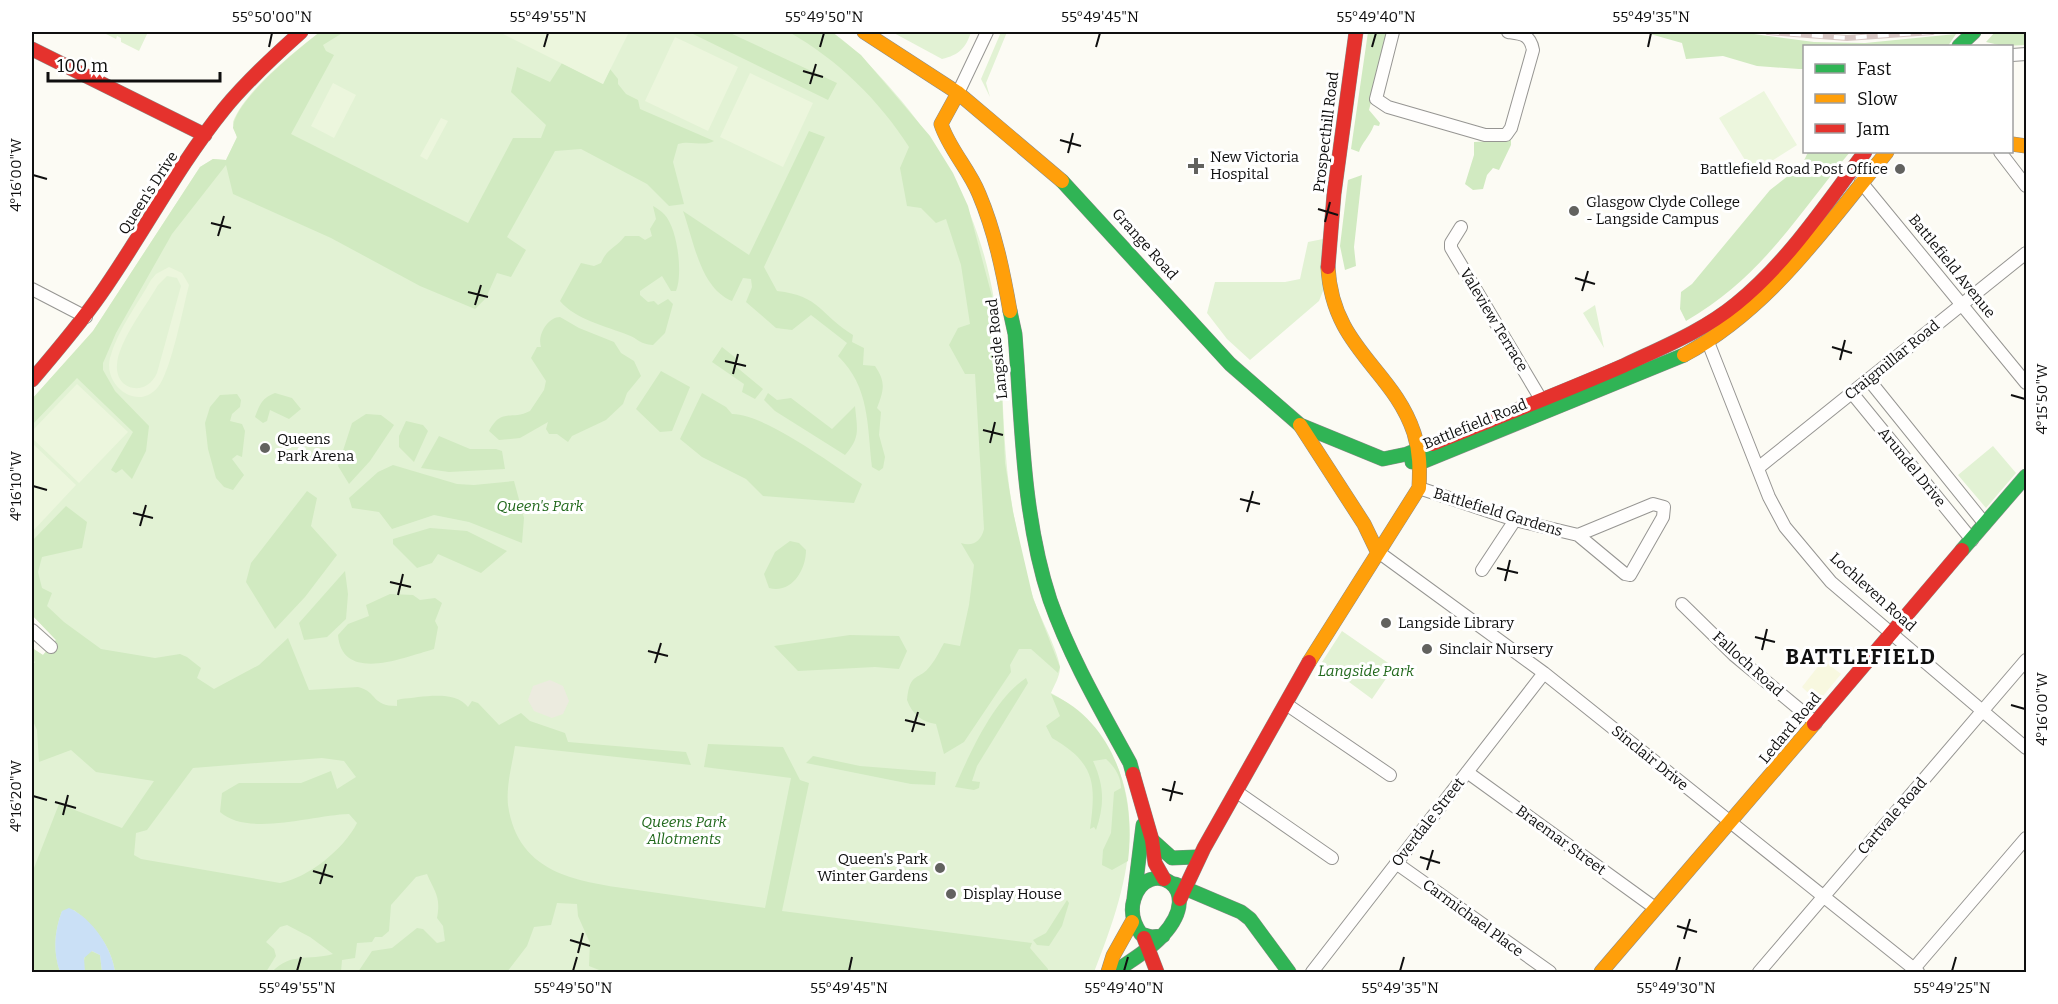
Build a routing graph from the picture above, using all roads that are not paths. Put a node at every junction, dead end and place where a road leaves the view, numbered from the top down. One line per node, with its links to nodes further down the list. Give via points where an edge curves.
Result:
1 (301, 32): 14 (street, Queen's Drive, via 253,74)
2 (864, 32): 13 (street)
3 (987, 32): 13 (street)
4 (1356, 32): 35 (street, Prospecthill Road, via 1330,232 1330,292 1346,330 1403,410)
5 (1393, 32): 9 (street, via 1376,99 1388,107 1499,136 1506,135 1511,128 1533,50)
6 (1508, 32): 9 (street)
7 (1974, 32): 10 (street)
8 (1984, 32): 11 (street)
9 (1526, 33)
10 (1960, 45)
11 (1973, 45)
12 (32, 49): 14 (street)
13 (957, 93): 34 (street, Grange Road, via 1047,166 1230,364); 58 (street, Langside Road, via 941,124 979,194 999,253 1012,314 1024,461 1039,555 1064,639 1130,764)
14 (205, 135): 25 (street, Queen's Drive)
15 (1864, 153): 18 (street, Battlefield Road)
16 (1886, 153): 19 (street, Battlefield Road)
17 (2001, 153): 20 (street)
18 (1848, 173): 19 (street, Battlefield Avenue); 26 (street, Battlefield Road, via 1754,289)
19 (1861, 182): 24 (street, Battlefield Avenue); 27 (street, Battlefield Road, via 1784,278)
20 (2026, 186)
21 (1461, 227): 32 (street, Valeview Terrace, via 1451,248)
22 (2026, 253): 24 (street, Craigmillar Road)
23 (32, 289): 25 (street)
24 (1962, 304): 28 (street, Craigmillar Road); 30 (street, Battlefield Avenue)
25 (86, 317): 29 (street, Queen's Drive)
26 (1699, 329): 27 (street, Lochleven Road); 32 (street, Battlefield Road)
27 (1708, 342): 33 (street, Battlefield Road); 36 (street, Lochleven Road)
28 (1869, 380): 31 (street, Craigmillar Road); 40 (street, Arundel Drive)
29 (32, 381)
30 (2026, 383)
31 (1852, 393): 36 (street, Craigmillar Road); 42 (street, Arundel Drive)
32 (1542, 399): 33 (street, Valeview Terrace); 35 (street, Battlefield Road)
33 (1549, 412): 35 (street, Battlefield Road)
34 (1300, 425): 35 (street, Grange Road, via 1383,459); 43 (street, Grange Road)
35 (1421, 456): 38 (street, Battlefield Road)
36 (1758, 468): 47 (street, Lochleven Road, via 1785,527 1831,582)
37 (2026, 476): 40 (street, Ledard Road)
38 (1419, 488): 39 (street, Battlefield Gardens); 43 (street, Battlefield Road)
39 (1515, 520): 41 (street, Battlefield Gardens); 44 (street)
40 (1985, 524): 42 (street, Ledard Road)
41 (1578, 535): 41 (street, Battlefield Gardens, via 1630,575 1665,512 1664,507 1653,504)
42 (1972, 540): 47 (street, Ledard Road)
43 (1377, 551): 50 (street, Sinclair Drive); 51 (street, Battlefield Road)
44 (1482, 570)
45 (1682, 604): 53 (street, Falloch Road, via 1734,656)
46 (32, 630): 48 (street)
47 (1892, 632): 52 (street, Lochleven Road); 53 (street, Ledard Road)
48 (51, 647)
49 (2026, 660): 52 (street, Cartvale Road)
50 (1544, 673): 55 (street, Overdale Street); 59 (street, Sinclair Drive)
51 (1286, 704): 56 (street); 57 (street, Battlefield Road)
52 (1983, 712): 54 (street, Lochleven Road); 68 (street, Cartvale Road)
53 (1816, 723): 59 (street, Ledard Road)
54 (2026, 748)
55 (1467, 772): 64 (street, Overdale Street); 70 (street, Braemar Street)
56 (1390, 775)
57 (1237, 792): 62 (street, Battlefield Road); 63 (street)
58 (1144, 817): 61 (street, Langside Road); 69 (street, Langside Road)
59 (1730, 821): 68 (street, Sinclair Drive); 70 (street, Ledard Road)
60 (2026, 838): 74 (street)
61 (1152, 840): 62 (street, via 1172,858); 65 (street, Langside Road, via 1155,863)
62 (1199, 853): 65 (street, Battlefield Road); 66 (street, Battlefield Road); 67 (street)
63 (1332, 858)
64 (1396, 863): 79 (street, Overdale Street); 80 (street, Carmichael Place)
65 (1168, 880): 66 (street); 69 (street, via 1155,879 1144,884)
66 (1183, 894): 67 (street); 72 (street, via 1174,924 1162,936)
67 (1207, 897): 78 (street, via 1250,919)
68 (1822, 897): 74 (street, Sinclair Drive); 82 (street, Cartvale Road)
69 (1134, 901): 71 (street)
70 (1655, 908): 81 (street, Ledard Road)
71 (1132, 922): 72 (street); 75 (street)
72 (1145, 942): 73 (street); 77 (street)
73 (1120, 968): 76 (street)
74 (1914, 971)
75 (1108, 972)
76 (1150, 972)
77 (1157, 972)
78 (1289, 972)
79 (1312, 972)
80 (1550, 972)
81 (1601, 972)
82 (1759, 972)

